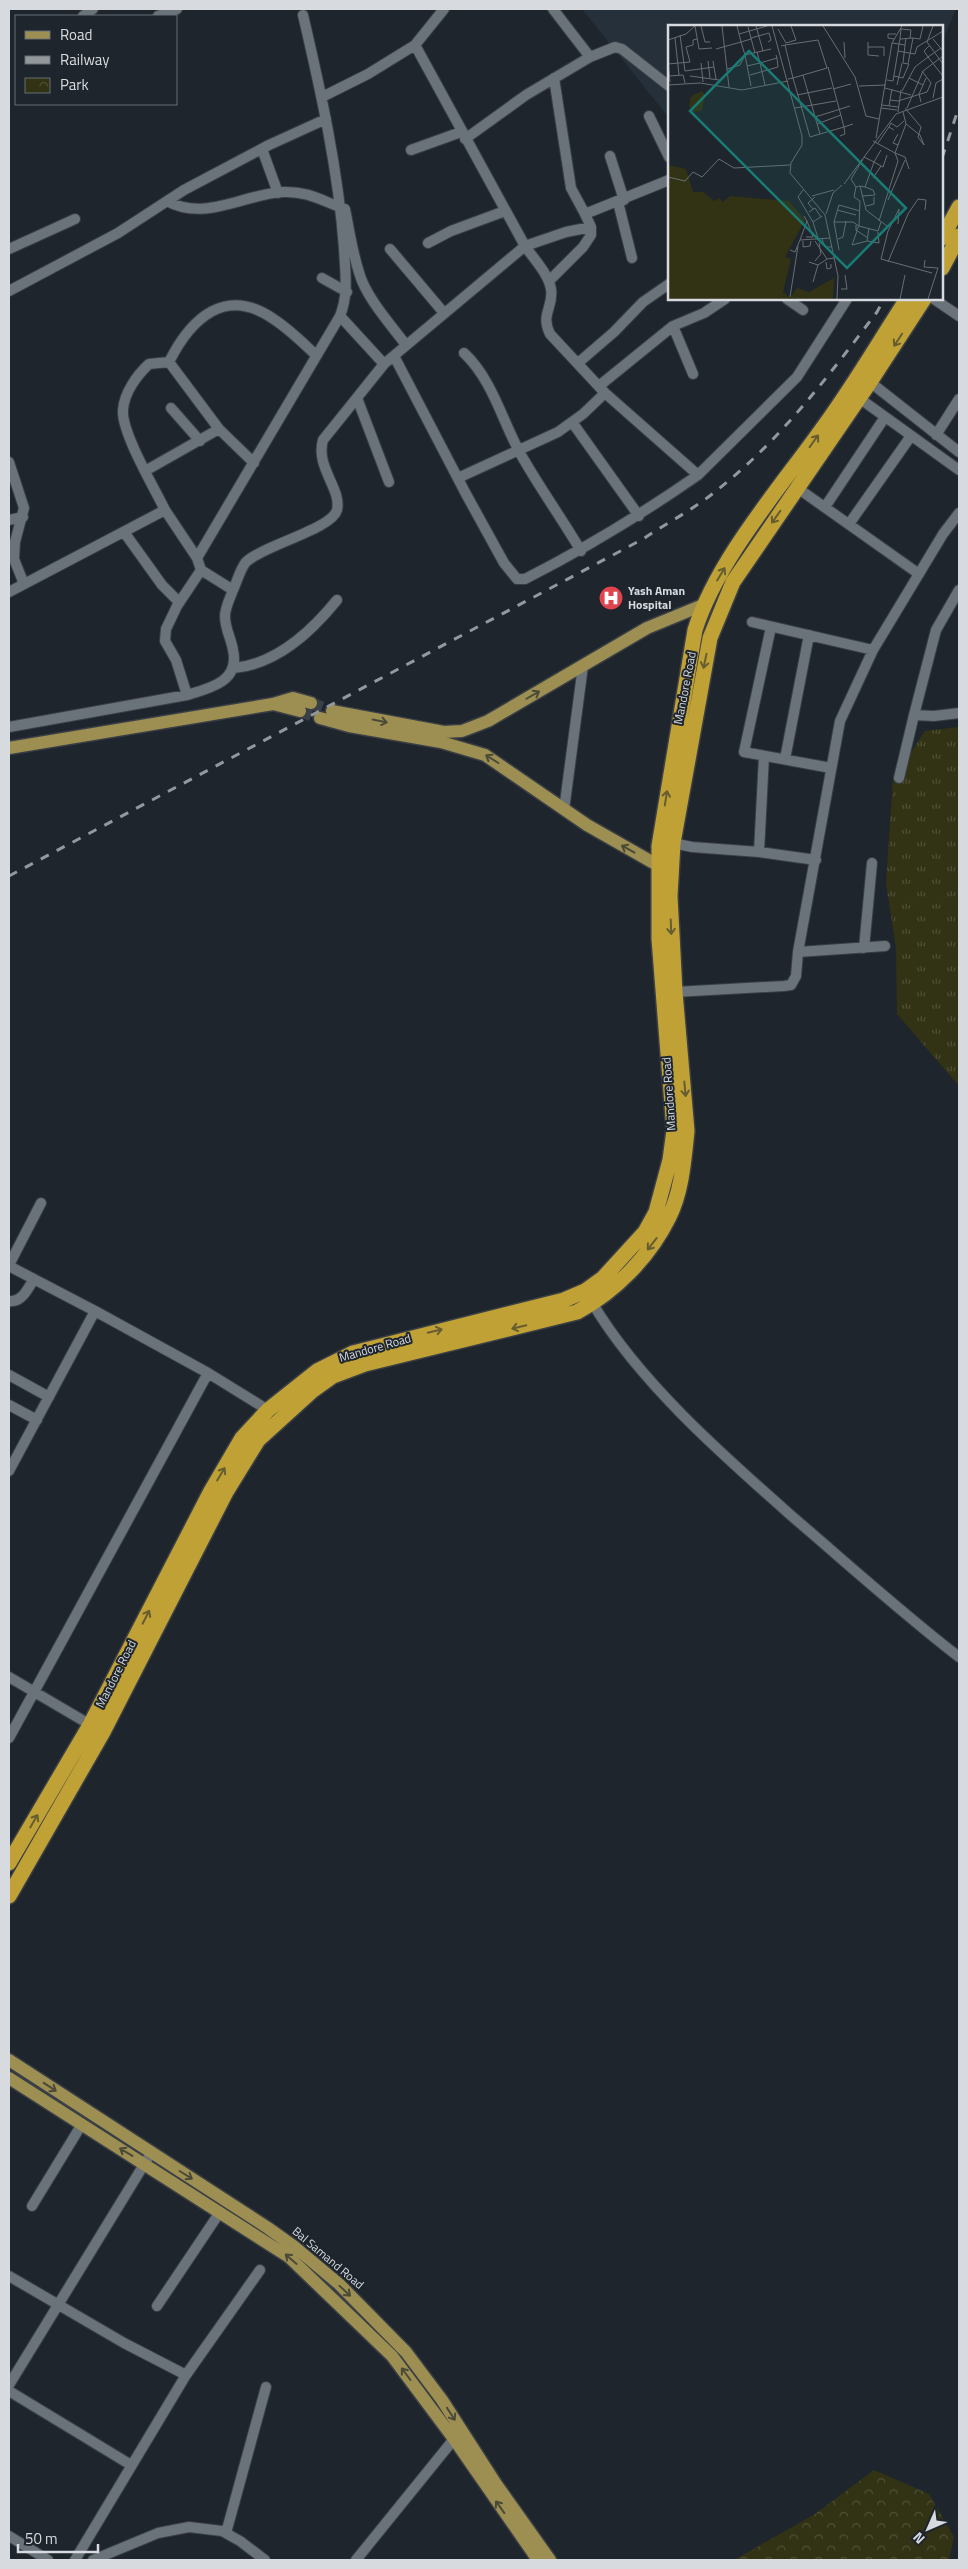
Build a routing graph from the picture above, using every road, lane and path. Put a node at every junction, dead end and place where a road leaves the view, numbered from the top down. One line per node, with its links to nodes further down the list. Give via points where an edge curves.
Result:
1 (177, 9): 4 (street)
2 (444, 9): 6 (street)
3 (554, 9): 7 (street)
4 (161, 15)
5 (303, 15): 10 (street)
6 (416, 45): 10 (street); 13 (street)
7 (590, 57): 8 (street); 9 (street, via 615,47 622,49)
8 (554, 78): 13 (street); 25 (street, via 571,188)
9 (668, 85)
10 (322, 97): 12 (street)
11 (649, 116): 16 (street)
12 (326, 119): 14 (street); 22 (street)
13 (463, 136): 15 (street); 24 (street)
14 (262, 149): 19 (street); 20 (street)
15 (411, 150)
16 (668, 155)
17 (610, 156): 21 (street)
18 (668, 180): 21 (street)
19 (278, 193): 20 (street, via 207,209); 22 (street, via 304,193)
20 (167, 201): 39 (street, via 118,233)
21 (621, 201): 25 (street); 34 (street)
22 (340, 207): 40 (street); 52 (street, via 345,209 363,282 374,303)
23 (959, 207): 28 (highway)
24 (505, 211): 30 (street); 31 (street)
25 (585, 214): 27 (street)
26 (75, 219): 32 (street)
27 (591, 227): 31 (street); 37 (street, via 591,235 583,247)
28 (943, 236)
29 (959, 236): 35 (highway)
30 (428, 243)
31 (525, 246): 37 (street); 48 (street)
32 (9, 249)
33 (390, 249): 48 (street)
34 (632, 258)
35 (943, 266)
36 (322, 278): 40 (street)
37 (549, 281): 57 (street, via 551,298 545,325)
38 (668, 285): 57 (street, via 643,302)
39 (9, 291)
40 (347, 292): 49 (street)
41 (724, 300): 51 (street, via 704,313)
42 (789, 300): 47 (street)
43 (846, 300): 78 (street, via 797,377)
44 (906, 300): 100 (highway, Mandore Road, one-way to 44, via 744,537 840,405)
45 (923, 300): 60 (highway, Mandore Road, one-way to 60)
46 (935, 300): 50 (street)
47 (803, 310)
48 (444, 313): 52 (street)
49 (340, 316): 54 (street); 58 (street)
50 (959, 316)
51 (673, 326): 59 (street); 61 (street)
52 (406, 345): 55 (street)
53 (464, 353): 72 (street, via 474,362 497,402)
54 (316, 355): 56 (street, via 274,319 247,307 229,304 218,307 197,321 181,338); 75 (street)
55 (394, 356): 58 (street); 79 (street)
56 (169, 362): 68 (street); 77 (street, via 154,362 144,368 122,409 127,430)
57 (578, 363): 61 (street)
58 (384, 364): 62 (street)
59 (693, 374)
60 (870, 382): 63 (highway, Mandore Road); 69 (street)
61 (602, 389): 67 (street); 78 (street)
62 (357, 398): 80 (street); 95 (street, via 324,440 321,449 336,499 337,509 333,518 322,526 258,552 244,564)
63 (859, 398): 66 (street); 81 (highway, Mandore Road)
64 (959, 399): 69 (street)
65 (170, 408): 71 (street)
66 (885, 417): 70 (street); 82 (street)
67 (572, 422): 72 (street); 85 (street)
68 (220, 429): 71 (street); 75 (street)
69 (936, 435): 73 (street)
70 (911, 436): 76 (street); 88 (street)
71 (200, 441): 77 (street)
72 (519, 450): 79 (street); 90 (street, via 540,489)
73 (959, 452)
74 (9, 462): 86 (street, via 24,508)
75 (254, 463): 91 (street)
76 (959, 470)
77 (145, 471): 83 (street)
78 (698, 475): 85 (street)
79 (458, 478): 90 (street, via 504,562 517,579 525,579)
80 (389, 482)
81 (796, 487): 82 (street); 122 (highway, Mandore Road, one-way to 122, via 733,582 714,623)
82 (825, 507): 88 (street)
83 (166, 510): 89 (street); 91 (street)
84 (959, 514): 93 (street, via 943,534)
85 (639, 516): 90 (street)
86 (23, 517): 87 (street); 94 (street, via 15,542 14,559)
87 (9, 520)
88 (849, 524): 93 (street)
89 (124, 532): 94 (street); 99 (street, via 156,578)
90 (581, 551)
91 (197, 558): 92 (street)
92 (201, 570): 95 (street); 99 (street)
93 (920, 574): 104 (street)
94 (24, 584): 97 (street)
95 (233, 590): 106 (street, via 225,614)
96 (959, 590): 113 (street, via 936,630)
97 (9, 592)
98 (337, 600): 106 (street, via 292,645 256,664)
99 (179, 602): 107 (street, via 166,629 166,641)
100 (703, 605): 105 (main road, via 647,628); 122 (highway, Mandore Road, one-way to 100, via 690,650)
101 (752, 622): 102 (street)
102 (771, 627): 103 (street); 117 (street, via 744,752)
103 (809, 635): 104 (street); 118 (street)
104 (873, 650): 119 (street, via 840,721)
105 (583, 666): 111 (main road, one-way to 105, via 454,732 488,721); 121 (street)
106 (234, 668): 107 (street, via 225,680 214,687)
107 (187, 694): 115 (street)
108 (274, 704): 109 (main road, via 293,698); 110 (main road); 116 (main road)
109 (311, 704)
110 (300, 711)
111 (332, 711)
112 (959, 713): 113 (street)
113 (914, 715): 120 (street)
114 (320, 718): 121 (main road, one-way to 114, via 479,752)
115 (9, 727)
116 (9, 748)
117 (764, 756): 118 (street); 123 (street)
118 (785, 759): 119 (street)
119 (832, 768): 124 (street)
120 (899, 778)
121 (564, 810): 126 (main road, one-way to 121)
122 (666, 842): 123 (street); 126 (highway, Mandore Road)
123 (759, 852): 124 (street)
124 (816, 860): 129 (street)
125 (872, 863): 128 (street)
126 (665, 868): 130 (highway, Mandore Road, one-way to 130); 141 (highway, Mandore Road, one-way to 126, via 317,1371 353,1353 585,1292 603,1278 644,1232 656,1212 663,1189 674,1130 659,939)
127 (885, 946): 128 (street)
128 (864, 948): 129 (street)
129 (798, 952): 130 (street, via 796,976 791,985)
130 (675, 992): 135 (highway, Mandore Road, one-way to 135, via 687,1130 677,1194 670,1216 656,1239 617,1285)
131 (41, 1204): 132 (street)
132 (9, 1265): 133 (street)
133 (34, 1279): 134 (street, via 21,1297); 136 (street)
134 (9, 1301)
135 (593, 1304): 144 (street, via 610,1332 680,1412 778,1504); 147 (highway, Mandore Road, one-way to 147, via 576,1312 365,1364 333,1376 293,1405 258,1440 226,1492)
136 (95, 1311): 137 (street); 139 (street)
137 (208, 1373): 141 (street); 146 (street)
138 (9, 1375): 139 (street)
139 (49, 1397): 142 (street)
140 (9, 1405): 142 (street)
141 (268, 1410): 147 (highway, Mandore Road, one-way to 141, via 211,1491 242,1438)
142 (36, 1420): 143 (street)
143 (9, 1470)
144 (959, 1657)
145 (9, 1677): 146 (street)
146 (34, 1693): 147 (street); 148 (street)
147 (97, 1729): 149 (highway, Mandore Road, one-way to 147); 150 (highway, Mandore Road)
148 (9, 1738)
149 (13, 1846): 150 (street); 151 (highway, Mandore Road)
150 (32, 1856): 152 (highway, Mandore Road)
151 (9, 1863)
152 (9, 1896)
153 (9, 2060): 156 (main road, Bal Samand Road, one-way to 156)
154 (9, 2078): 155 (main road, Bal Samand Road)
155 (82, 2124): 156 (main road, Bal Samand Road, one-way to 155); 157 (street)
156 (148, 2158): 158 (main road, Bal Samand Road); 161 (street); 177 (main road, Bal Samand Road, one-way to 177, via 296,2248 390,2333 442,2400)
157 (32, 2206)
158 (220, 2212): 162 (street); 167 (main road, Bal Samand Road, one-way to 158, via 392,2356 354,2317 289,2257)
159 (260, 2270): 163 (street)
160 (9, 2276): 161 (street)
161 (58, 2305): 163 (street); 164 (street)
162 (156, 2306)
163 (186, 2374): 168 (street)
164 (9, 2385)
165 (266, 2387): 169 (street)
166 (9, 2391): 168 (street)
167 (454, 2439): 175 (street); 176 (main road, Bal Samand Road, one-way to 167)
168 (131, 2465): 172 (street)
169 (226, 2533): 173 (street, via 189,2527 158,2532); 174 (street)
170 (9, 2536): 171 (street)
171 (48, 2560)
172 (75, 2560)
173 (93, 2560)
174 (265, 2560)
175 (356, 2560)
176 (538, 2560)
177 (550, 2560)

